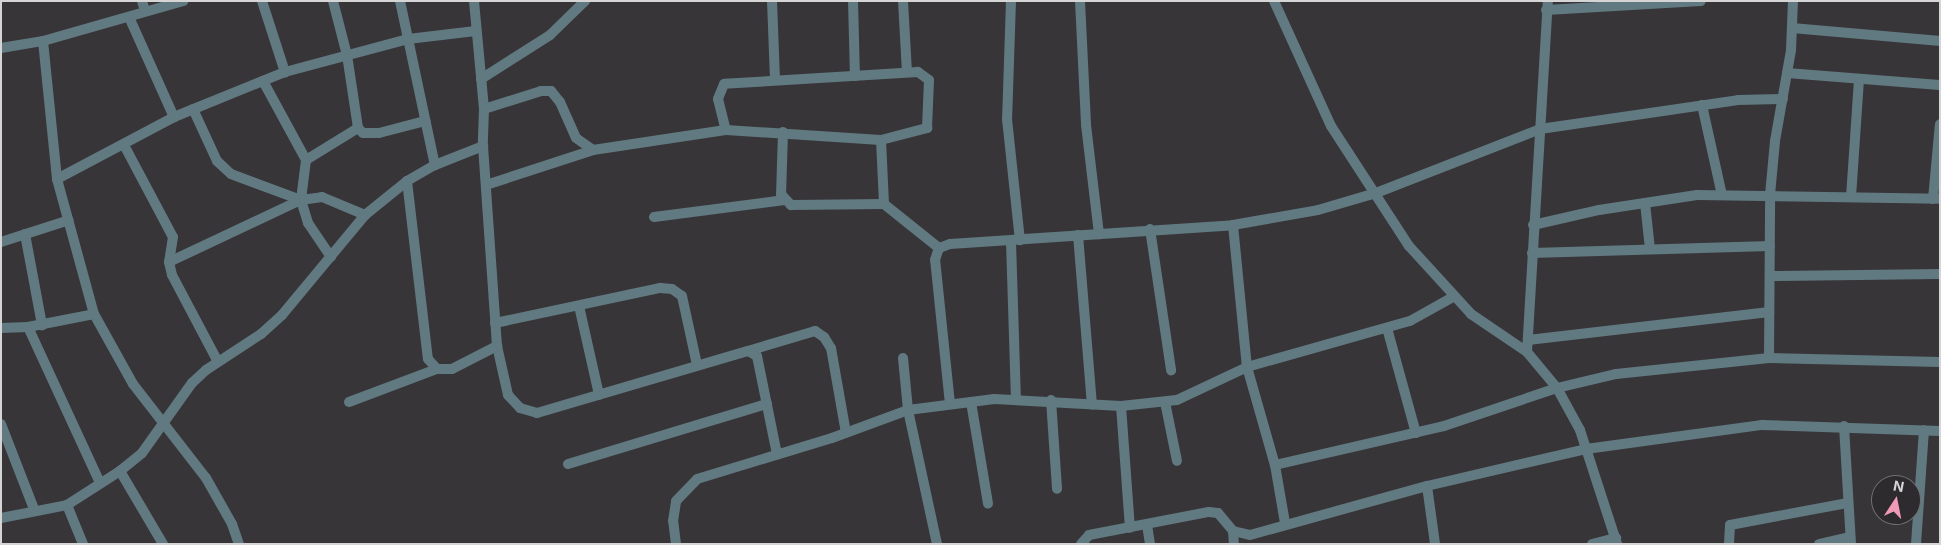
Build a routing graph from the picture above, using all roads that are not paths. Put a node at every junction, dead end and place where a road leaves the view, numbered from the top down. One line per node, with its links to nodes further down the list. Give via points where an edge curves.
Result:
1 (183, 1): 16 (street)
2 (262, 1): 26 (street)
3 (332, 1): 25 (street)
4 (400, 1): 21 (street)
5 (474, 1): 20 (street)
6 (585, 1): 30 (street, via 550,35)
7 (772, 1): 32 (street)
8 (853, 1): 29 (street)
9 (903, 1): 27 (street)
10 (1011, 1): 73 (street, via 1007,119)
11 (1080, 1): 71 (street, via 1086,125)
12 (1274, 1): 55 (street, via 1332,126)
13 (1701, 1): 15 (street)
14 (1793, 1): 19 (street)
15 (1661, 2): 17 (street)
16 (143, 6): 18 (street)
17 (1547, 6): 43 (street)
18 (129, 17): 22 (street); 39 (street)
19 (1792, 28): 23 (street); 28 (street)
20 (476, 31): 21 (street); 30 (street)
21 (408, 39): 25 (street); 40 (street)
22 (43, 41): 24 (street); 52 (street)
23 (1940, 42)
24 (1, 48)
25 (347, 56): 26 (street); 42 (street)
26 (285, 72): 33 (street)
27 (907, 72): 29 (street); 46 (street, via 918,72 929,80 927,128)
28 (1787, 73): 31 (street); 35 (street)
29 (855, 76): 32 (street)
30 (481, 79): 38 (street)
31 (1858, 79): 34 (street); 58 (street)
32 (776, 80): 44 (street, via 724,84 718,99)
33 (263, 81): 37 (street); 50 (street)
34 (1940, 85)
35 (1782, 99): 36 (street); 57 (street)
36 (1702, 105): 43 (street); 56 (street)
37 (193, 109): 39 (street); 60 (street, via 217,161 231,174)
38 (484, 109): 48 (street); 49 (street, via 541,91 551,92 560,102 576,138 582,146)
39 (174, 117): 47 (street)
40 (425, 121): 42 (street, via 379,133 363,133); 51 (street)
41 (1940, 124): 59 (street)
42 (358, 128): 50 (street)
43 (1540, 129): 55 (street); 68 (street)
44 (726, 130): 45 (street); 49 (street)
45 (783, 132): 46 (street); 61 (street, via 781,194)
46 (881, 140): 63 (street)
47 (124, 145): 52 (street); 80 (street, via 173,237)
48 (483, 146): 51 (street); 54 (street)
49 (593, 150): 54 (street)
50 (306, 160): 60 (street)
51 (435, 165): 53 (street)
52 (57, 179): 66 (street)
53 (407, 181): 64 (street); 102 (street, via 428,359)
54 (486, 184): 87 (street)
55 (1376, 194): 67 (street, via 1318,210); 83 (street, via 1409,246)
56 (1722, 195): 57 (street); 62 (street)
57 (1770, 195): 58 (street); 75 (street)
58 (1851, 197): 59 (street)
59 (1937, 199)
60 (301, 200): 64 (street, via 322,197); 79 (street, via 308,223); 80 (street)
61 (784, 200): 63 (street, via 791,205); 65 (street)
62 (1645, 203): 68 (street); 77 (street)
63 (884, 204): 76 (street)
64 (366, 215): 79 (street)
65 (654, 217)
66 (69, 220): 70 (street); 86 (street)
67 (1233, 225): 69 (street); 101 (street)
68 (1533, 225): 78 (street)
69 (1150, 229): 71 (street); 103 (street)
70 (25, 234): 74 (street); 88 (street)
71 (1099, 234): 72 (street)
72 (1078, 235): 73 (street); 113 (street)
73 (1016, 241): 76 (street, via 950,244); 106 (street)
74 (1, 242)
75 (1770, 246): 77 (street); 82 (street)
76 (939, 248): 112 (street, via 935,260)
77 (1650, 249): 78 (street)
78 (1532, 253): 92 (street)
79 (331, 257): 98 (street, via 282,315 261,334)
80 (169, 262): 98 (street, via 172,275)
81 (1940, 274): 82 (street)
82 (1770, 276): 85 (street)
83 (1455, 296): 91 (street, via 1410,321); 95 (street, via 1470,314)
84 (579, 306): 87 (street); 100 (street, via 660,288 672,289 682,296); 105 (street)
85 (1769, 312): 92 (street); 97 (street)
86 (94, 314): 88 (street); 116 (street, via 133,384)
87 (495, 323): 93 (street)
88 (42, 325): 89 (street)
89 (28, 327): 90 (street); 129 (street)
90 (1, 328)
91 (1387, 328): 101 (street); 122 (street)
92 (1528, 340): 95 (street)
93 (497, 346): 102 (street, via 452,369); 105 (street, via 508,395 520,408 537,414)
94 (748, 351): 100 (street); 111 (street, via 757,356); 121 (street, via 815,332 824,337 831,348)
95 (1528, 352): 104 (street)
96 (903, 358): 115 (street)
97 (1769, 358): 99 (street); 104 (street, via 1616,374)
98 (218, 362): 116 (street, via 192,383)
99 (1940, 362)
100 (697, 365): 105 (street)
101 (1247, 367): 110 (street, via 1177,400); 127 (street)
102 (437, 369): 108 (street)
103 (1171, 370)
104 (1557, 388): 122 (street); 123 (street, via 1580,430)
105 (600, 395)
106 (1016, 399): 107 (street); 109 (street)
107 (1051, 400): 113 (street); 131 (street)
108 (349, 402)
109 (971, 402): 112 (street); 133 (street)
110 (1165, 402): 114 (street); 125 (street)
111 (767, 404): 124 (street); 126 (street)
112 (950, 404): 115 (street)
113 (1092, 404): 114 (street)
114 (1121, 406): 139 (street)
115 (908, 410): 121 (street); 147 (street)
116 (162, 423): 128 (street, via 142,453); 145 (street, via 206,478 232,524)
117 (1, 424): 135 (street)
118 (1844, 426): 119 (street); 123 (street, via 1762,425); 132 (street)
119 (1924, 430): 120 (street); 155 (street)
120 (1940, 431)
121 (846, 432): 124 (street)
122 (1416, 433): 127 (street)
123 (1586, 449): 130 (street); 141 (street)
124 (777, 454): 146 (street, via 697,479 676,502 673,521)
125 (1177, 461)
126 (568, 464)
127 (1276, 466): 137 (street)
128 (120, 471): 129 (street); 144 (street)
129 (100, 483): 134 (street)
130 (1427, 486): 137 (street); 151 (street)
131 (1057, 489)
132 (1848, 503): 142 (street); 153 (street, via 1730,525)
133 (988, 504)
134 (67, 505): 135 (street); 143 (street)
135 (34, 509): 136 (street)
136 (1, 518)
137 (1285, 523): 140 (street, via 1250,535)
138 (1147, 525): 139 (street); 140 (street, via 1218,513); 149 (street)
139 (1130, 528): 148 (street, via 1089,535)
140 (1232, 531): 150 (street)
141 (1616, 541): 152 (street)
142 (1851, 541): 154 (street)
143 (83, 544)
144 (163, 544)
145 (239, 544)
146 (676, 544)
147 (937, 544)
148 (1081, 544)
149 (1150, 544)
150 (1234, 544)
151 (1434, 544)
152 (1592, 544)
153 (1729, 544)
154 (1819, 544)
155 (1916, 544)

